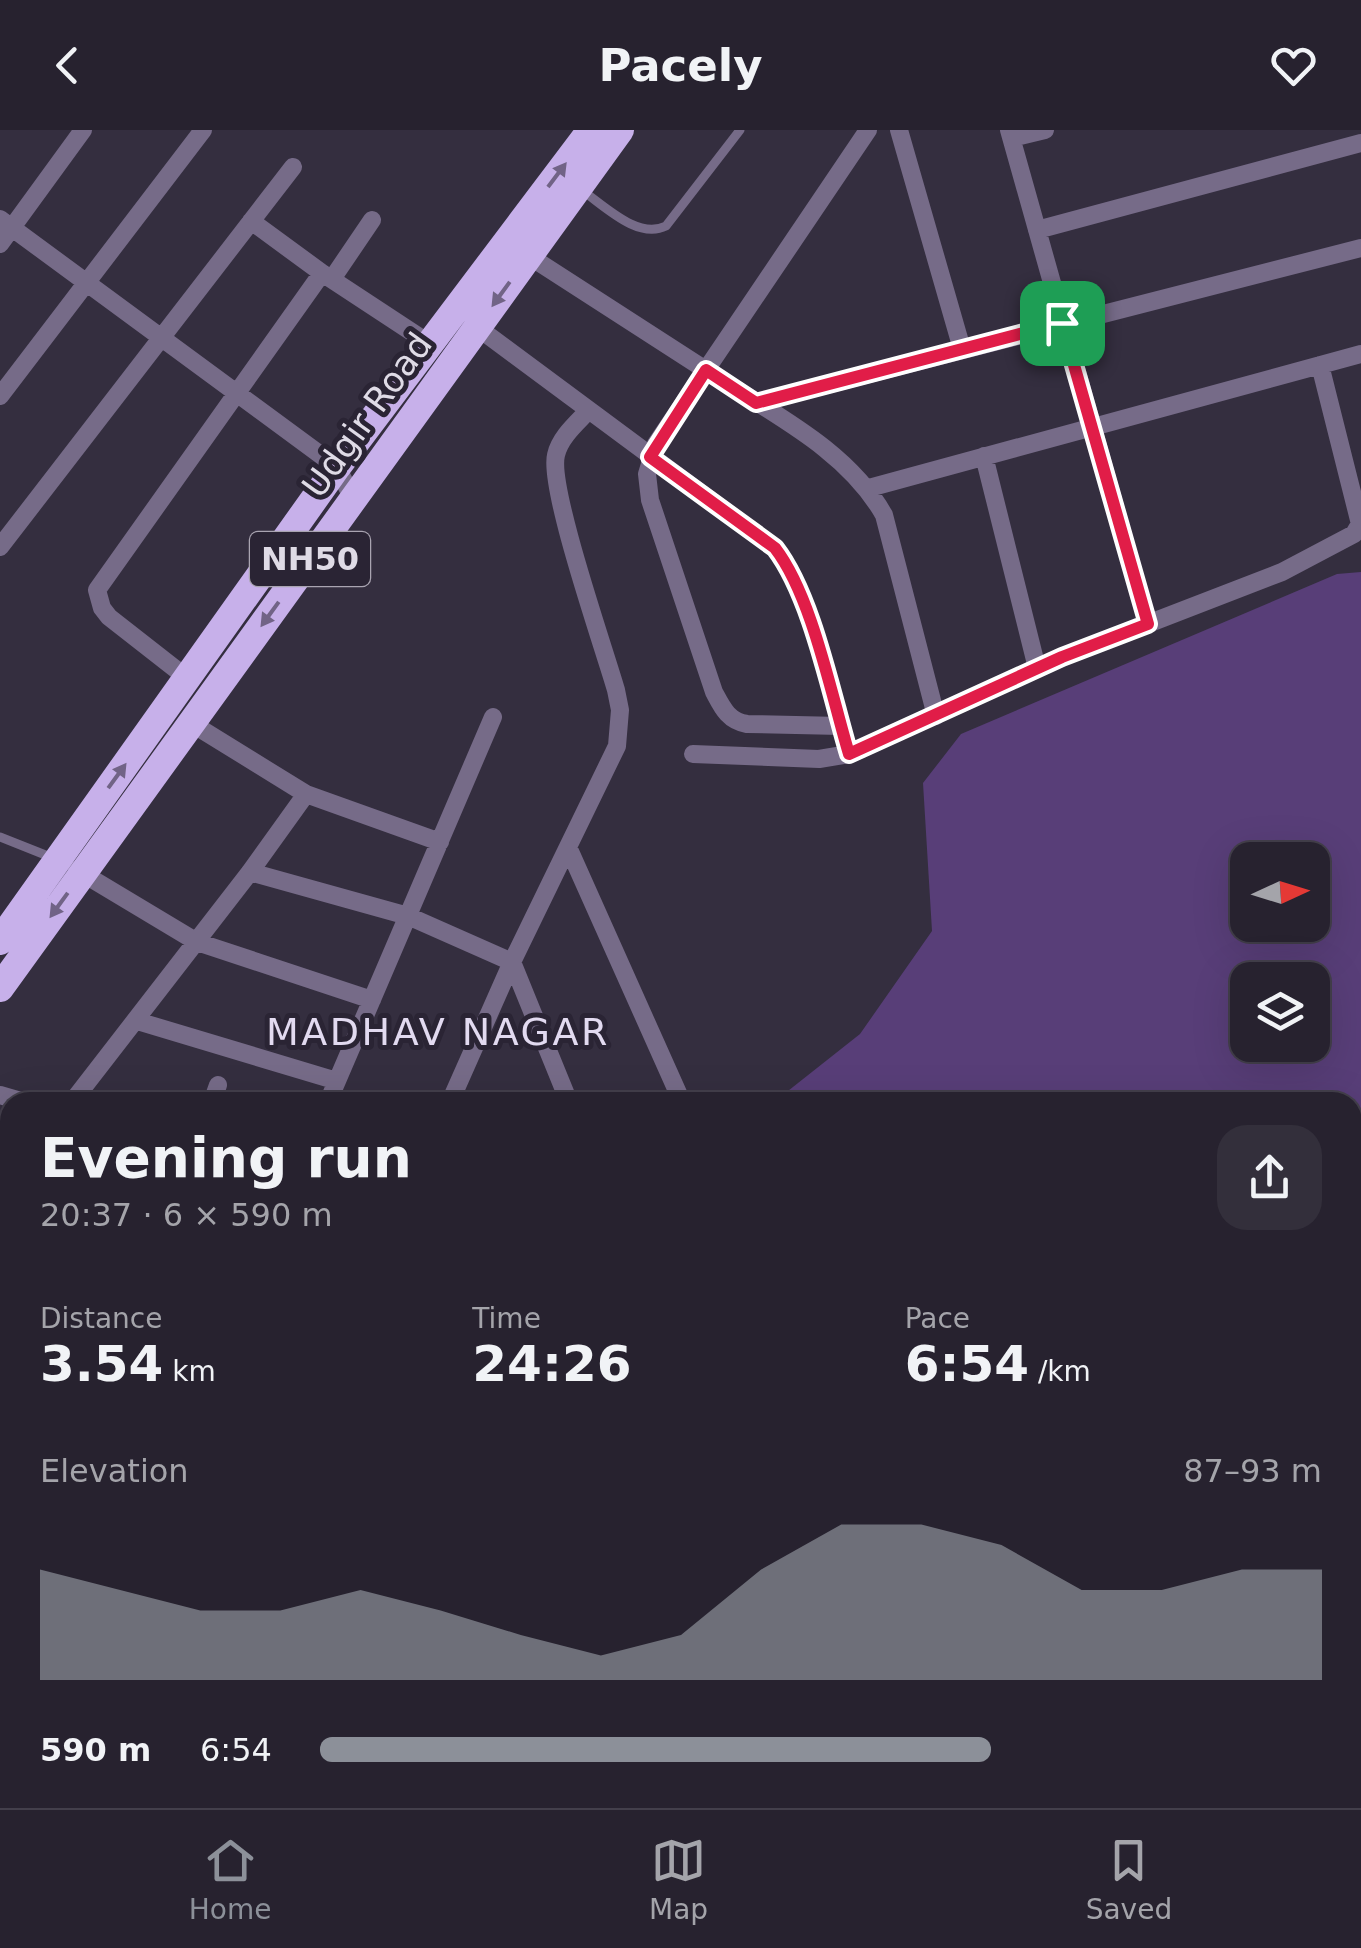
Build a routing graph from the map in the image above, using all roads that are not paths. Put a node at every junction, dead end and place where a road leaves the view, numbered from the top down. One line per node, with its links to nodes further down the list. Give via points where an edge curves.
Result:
1 (84, 130): 15 (street)
2 (203, 130): 21 (street)
3 (591, 130): 25 (highway, Udgir Road / NH50, one-way to 3)
4 (620, 130): 12 (highway, Udgir Road / NH50)
5 (740, 130): 12 (lane, via 658,230 636,228)
6 (868, 130): 29 (street)
7 (899, 130): 26 (street)
8 (1045, 130): 9 (street)
9 (1010, 134): 16 (street)
10 (1361, 143): 16 (street)
11 (293, 167): 13 (street)
12 (578, 188): 19 (highway, Udgir Road / NH50)
13 (251, 220): 20 (street); 24 (street)
14 (372, 220): 20 (street)
15 (6, 223): 17 (street); 21 (street)
16 (1037, 230): 22 (street)
17 (0, 244)
18 (1361, 248): 22 (street)
19 (529, 256): 23 (highway, Udgir Road / NH50, one-way to 23); 29 (street)
20 (327, 276): 25 (street); 30 (street)
21 (86, 283): 24 (street); 31 (street)
22 (1062, 323): 26 (street); 34 (street)
23 (477, 327): 33 (street); 39 (highway, Udgir Road / NH50)
24 (159, 338): 30 (street); 40 (street)
25 (430, 344): 37 (highway, Udgir Road / NH50)
26 (962, 349): 32 (street)
27 (1361, 354): 28 (street)
28 (1320, 364): 34 (street); 41 (street, via 1358,531 1282,572)
29 (706, 370): 32 (street); 36 (street)
30 (234, 393): 37 (street); 43 (street, via 97,590 108,616)
31 (0, 396)
32 (756, 403): 38 (street)
33 (588, 410): 36 (street); 53 (street, via 563,439 556,472 620,710 617,746)
34 (1091, 427): 35 (street); 41 (street)
35 (984, 456): 38 (street); 42 (street)
36 (650, 457): 47 (street, via 775,548 789,566); 47 (street, via 650,500 725,711 739,722)
37 (337, 467): 39 (street); 43 (highway, Udgir Road / NH50)
38 (869, 488): 44 (street, via 884,515)
39 (353, 499): 46 (highway, Udgir Road / NH50, one-way to 46)
40 (0, 547)
41 (1148, 624): 42 (street)
42 (1037, 668): 44 (street)
43 (187, 678): 54 (highway, Udgir Road / NH50, one-way to 43)
44 (936, 716): 49 (street)
45 (493, 718): 52 (street)
46 (191, 723): 50 (street); 56 (highway, Udgir Road / NH50)
47 (841, 726): 49 (street)
48 (694, 754): 49 (street, via 819,760)
49 (849, 754)
50 (306, 794): 52 (street); 55 (street)
51 (0, 837): 54 (lane)
52 (440, 842): 57 (street)
53 (568, 848): 60 (street); 69 (street)
54 (57, 860): 56 (street); 58 (highway, Udgir Road / NH50)
55 (250, 872): 57 (street); 59 (street)
56 (82, 873): 59 (street); 61 (highway, Udgir Road / NH50, one-way to 61)
57 (408, 916): 60 (street); 62 (street)
58 (0, 941)
59 (197, 942): 62 (street); 63 (street)
60 (512, 962): 67 (street); 68 (street)
61 (0, 988)
62 (372, 1000): 64 (street)
63 (137, 1021): 64 (street); 65 (street)
64 (337, 1081): 66 (street)
65 (80, 1092)
66 (332, 1092)
67 (455, 1092)
68 (565, 1092)
69 (678, 1092)

